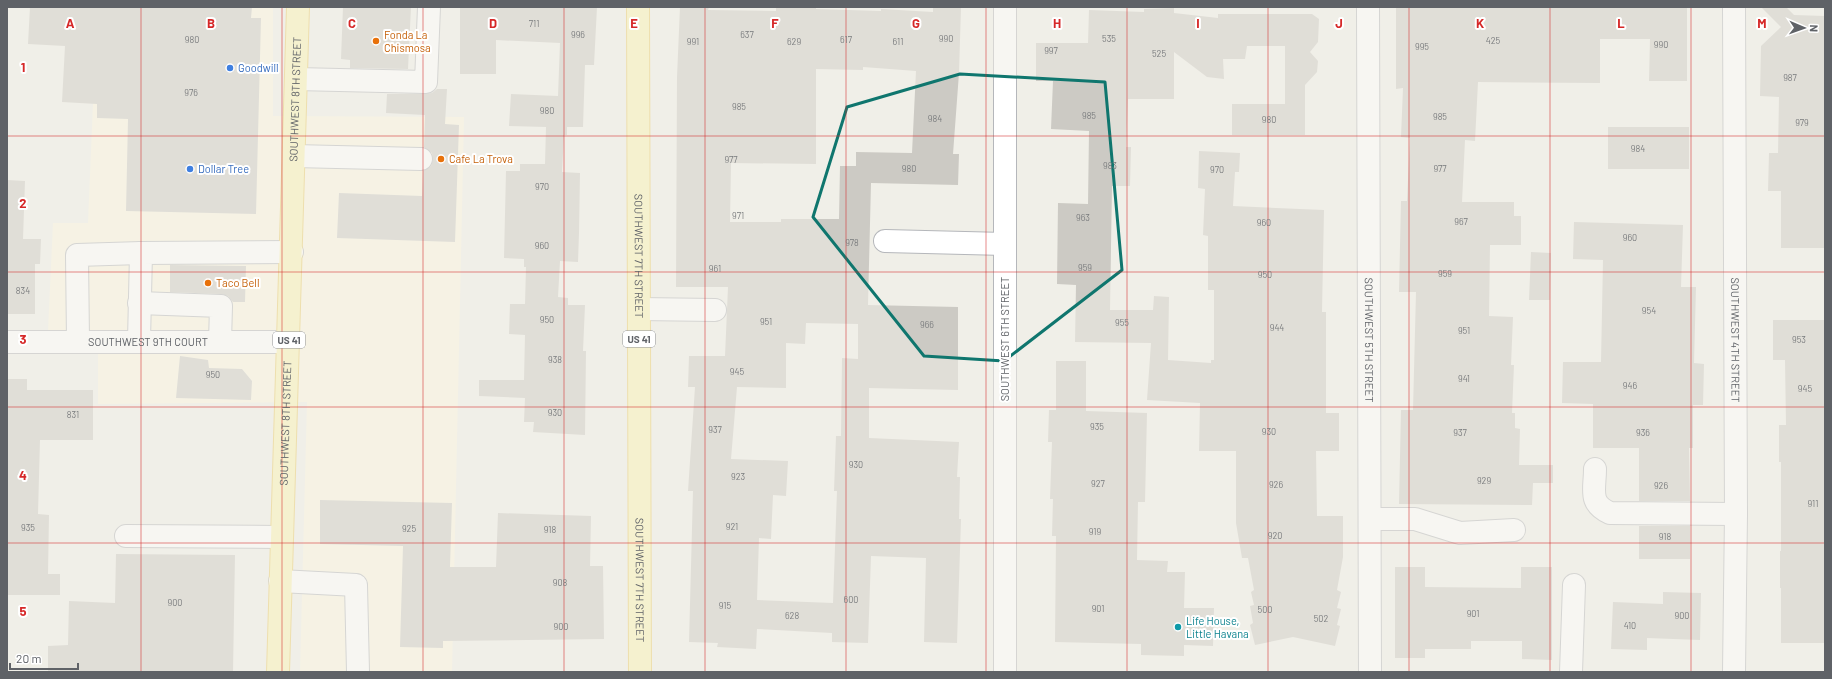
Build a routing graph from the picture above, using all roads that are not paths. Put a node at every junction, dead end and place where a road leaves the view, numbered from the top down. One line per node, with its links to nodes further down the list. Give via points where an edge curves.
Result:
1 (298, 7): 7 (main road, SOUTHWEST 8TH STREET / US 41)
2 (429, 7): 7 (street, via 426,82)
3 (638, 7): 15 (main road, SOUTHWEST 7TH STREET / US 41)
4 (1005, 7): 11 (street, SOUTHWEST 6TH STREET)
5 (1368, 7): 24 (street, SOUTHWEST 5TH STREET)
6 (1734, 7): 23 (street, SOUTHWEST 4TH STREET)
7 (296, 79): 8 (main road, SOUTHWEST 8TH STREET / US 41)
8 (294, 156): 9 (street); 12 (main road, SOUTHWEST 8TH STREET / US 41)
9 (421, 159)
10 (885, 241): 11 (street)
11 (1006, 244): 33 (street, SOUTHWEST 6TH STREET)
12 (292, 252): 13 (street); 21 (main road, SOUTHWEST 8TH STREET / US 41)
13 (141, 253): 14 (street); 17 (street, via 77,256)
14 (139, 303): 18 (street); 20 (street, via 221,306)
15 (639, 310): 16 (street); 32 (main road, SOUTHWEST 7TH STREET / US 41)
16 (715, 310)
17 (78, 341): 18 (street, SOUTHWEST 9TH COURT); 19 (street, SOUTHWEST 9TH COURT)
18 (139, 341): 20 (street, SOUTHWEST 9TH COURT)
19 (7, 342)
20 (220, 342): 21 (street, SOUTHWEST 9TH COURT)
21 (289, 342): 27 (main road, SOUTHWEST 8TH STREET / US 41)
22 (1594, 469): 23 (street, via 1594,501 1600,509 1610,514)
23 (1736, 514): 36 (street, SOUTHWEST 4TH STREET)
24 (1370, 519): 25 (street, via 1415,519 1460,533); 34 (street, SOUTHWEST 5TH STREET)
25 (1514, 530)
26 (126, 536): 27 (street)
27 (281, 537): 28 (main road, SOUTHWEST 8TH STREET / US 41)
28 (280, 581): 30 (main road, SOUTHWEST 8TH STREET / US 41); 31 (street, via 356,586)
29 (1574, 585): 35 (street)
30 (278, 672)
31 (358, 672)
32 (640, 672)
33 (1005, 672)
34 (1370, 672)
35 (1571, 672)
36 (1734, 672)

